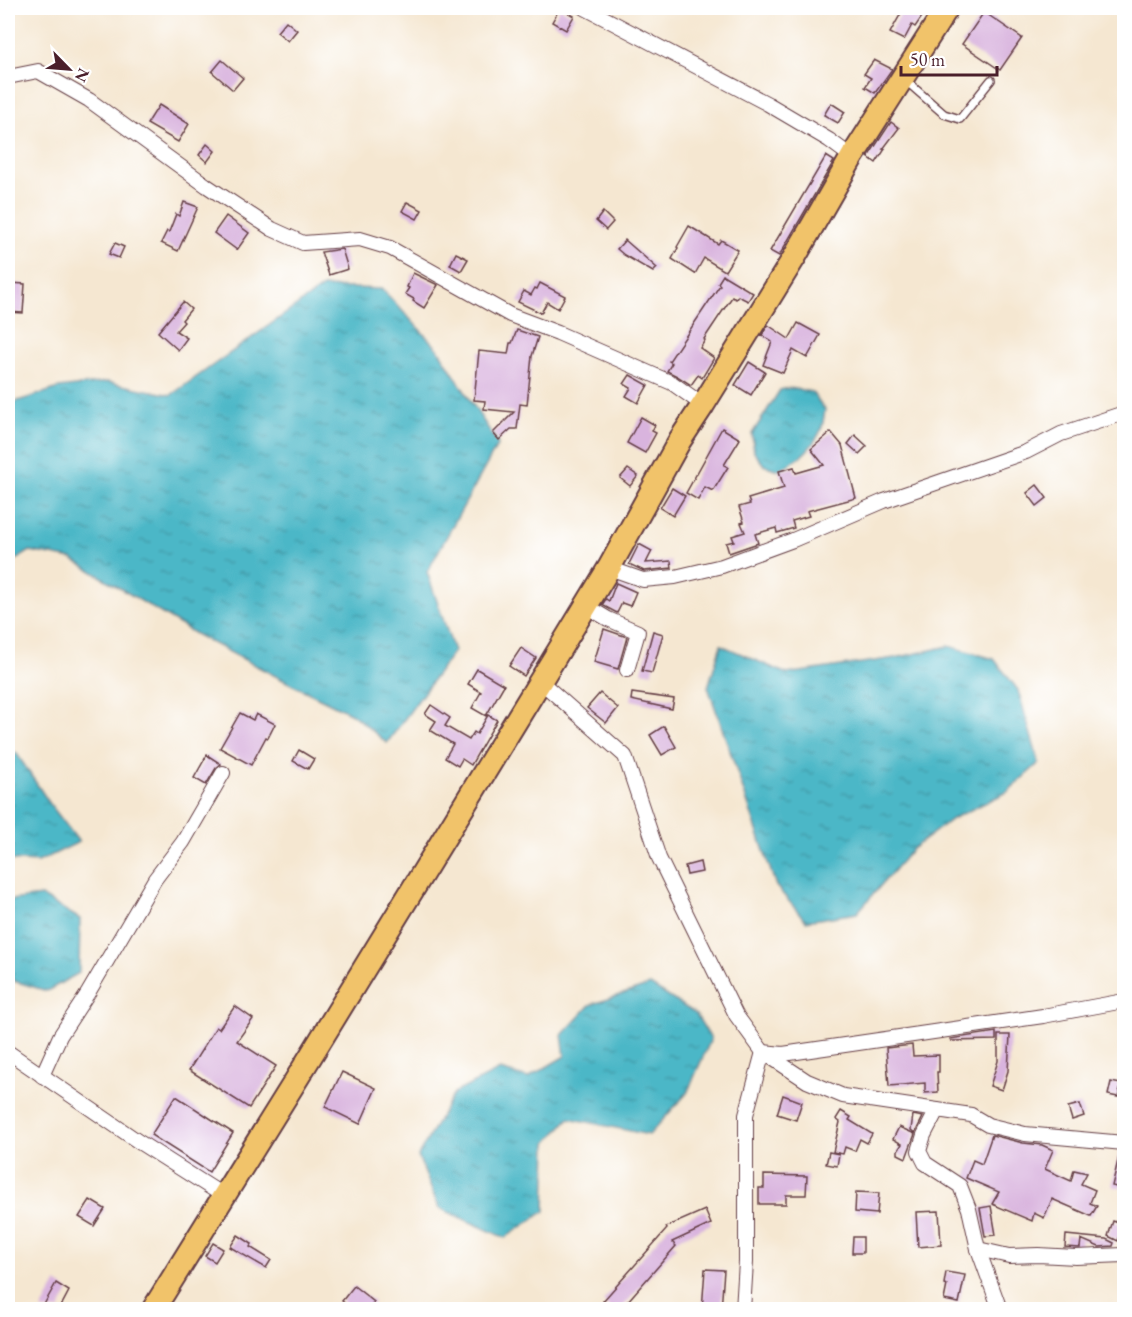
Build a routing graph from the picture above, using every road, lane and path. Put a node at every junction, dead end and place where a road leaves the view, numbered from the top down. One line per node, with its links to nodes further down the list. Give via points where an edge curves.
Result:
1 (585, 8): 6 (street, via 768,104)
2 (947, 8): 4 (main road)
3 (8, 77): 7 (street, via 38,71 89,100 272,229 303,243 360,239 390,248 510,315 672,383)
4 (903, 78): 5 (lane, via 944,114 960,119); 6 (main road)
5 (991, 80)
6 (852, 157): 7 (main road)
7 (703, 405): 9 (main road)
8 (1125, 413): 9 (street, via 1061,434 1026,453 884,501 722,566 643,580)
9 (609, 568): 10 (main road)
10 (586, 606): 11 (street, via 638,632); 12 (main road)
11 (627, 670)
12 (540, 681): 16 (street, via 625,756 659,858 736,1016); 20 (main road)
13 (223, 774): 17 (street, via 60,1036)
14 (1125, 1001): 16 (street, via 783,1054)
15 (8, 1052): 17 (street)
16 (763, 1052): 18 (street, via 807,1081 843,1096); 24 (street, via 746,1115)
17 (42, 1076): 20 (street)
18 (937, 1110): 19 (street, via 971,1116 988,1125 1025,1134); 21 (street, via 919,1150 925,1163 960,1186)
19 (1125, 1143)
20 (224, 1196): 23 (main road)
21 (978, 1249): 22 (street, via 1009,1256); 25 (street)
22 (1125, 1255)
23 (153, 1310)
24 (743, 1310)
25 (1001, 1310)

